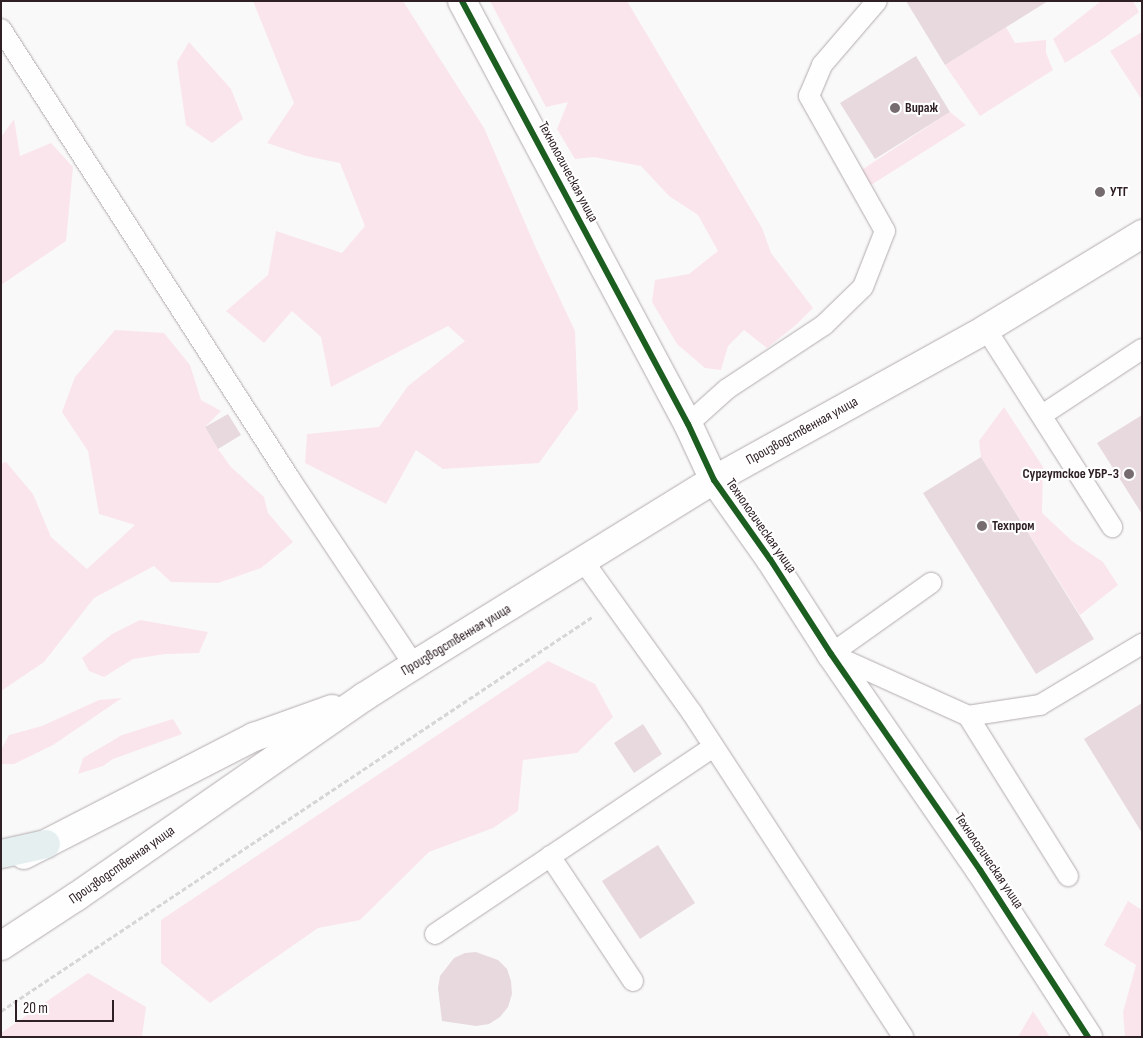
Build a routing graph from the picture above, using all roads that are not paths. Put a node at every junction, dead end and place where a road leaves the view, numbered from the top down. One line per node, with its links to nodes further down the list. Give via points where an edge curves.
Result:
1 (462, 1): 8 (main road, Технологическая улица)
2 (877, 1): 8 (lane, via 822,65 809,96 885,231 863,287 824,325 727,389)
3 (1, 29): 15 (lane, via 274,454)
4 (1142, 234): 5 (main road, Производственная улица)
5 (986, 329): 7 (lane); 9 (main road, Производственная улица)
6 (1142, 350): 7 (lane)
7 (1042, 416): 10 (lane)
8 (688, 424): 9 (main road, Технологическая улица)
9 (714, 480): 11 (main road, Производственная улица); 14 (main road, Технологическая улица)
10 (1112, 527)
11 (584, 562): 15 (main road, Производственная улица); 18 (lane)
12 (931, 583): 14 (lane)
13 (1142, 644): 17 (lane, via 1040,705)
14 (831, 654): 17 (lane); 28 (main road, Технологическая улица, via 980,870)
15 (414, 665): 16 (main road, Производственная улица)
16 (364, 697): 19 (main road, Производственная улица, via 254,737); 25 (main road, Производственная улица)
17 (968, 716): 23 (lane)
18 (713, 747): 21 (lane); 27 (lane)
19 (46, 844): 20 (main road); 22 (main road, Производственная улица)
20 (1, 854)
21 (550, 856): 24 (lane); 26 (lane)
22 (1, 866)
23 (1068, 876)
24 (435, 934)
25 (1, 946)
26 (633, 981)
27 (903, 1037)
28 (1088, 1037)

